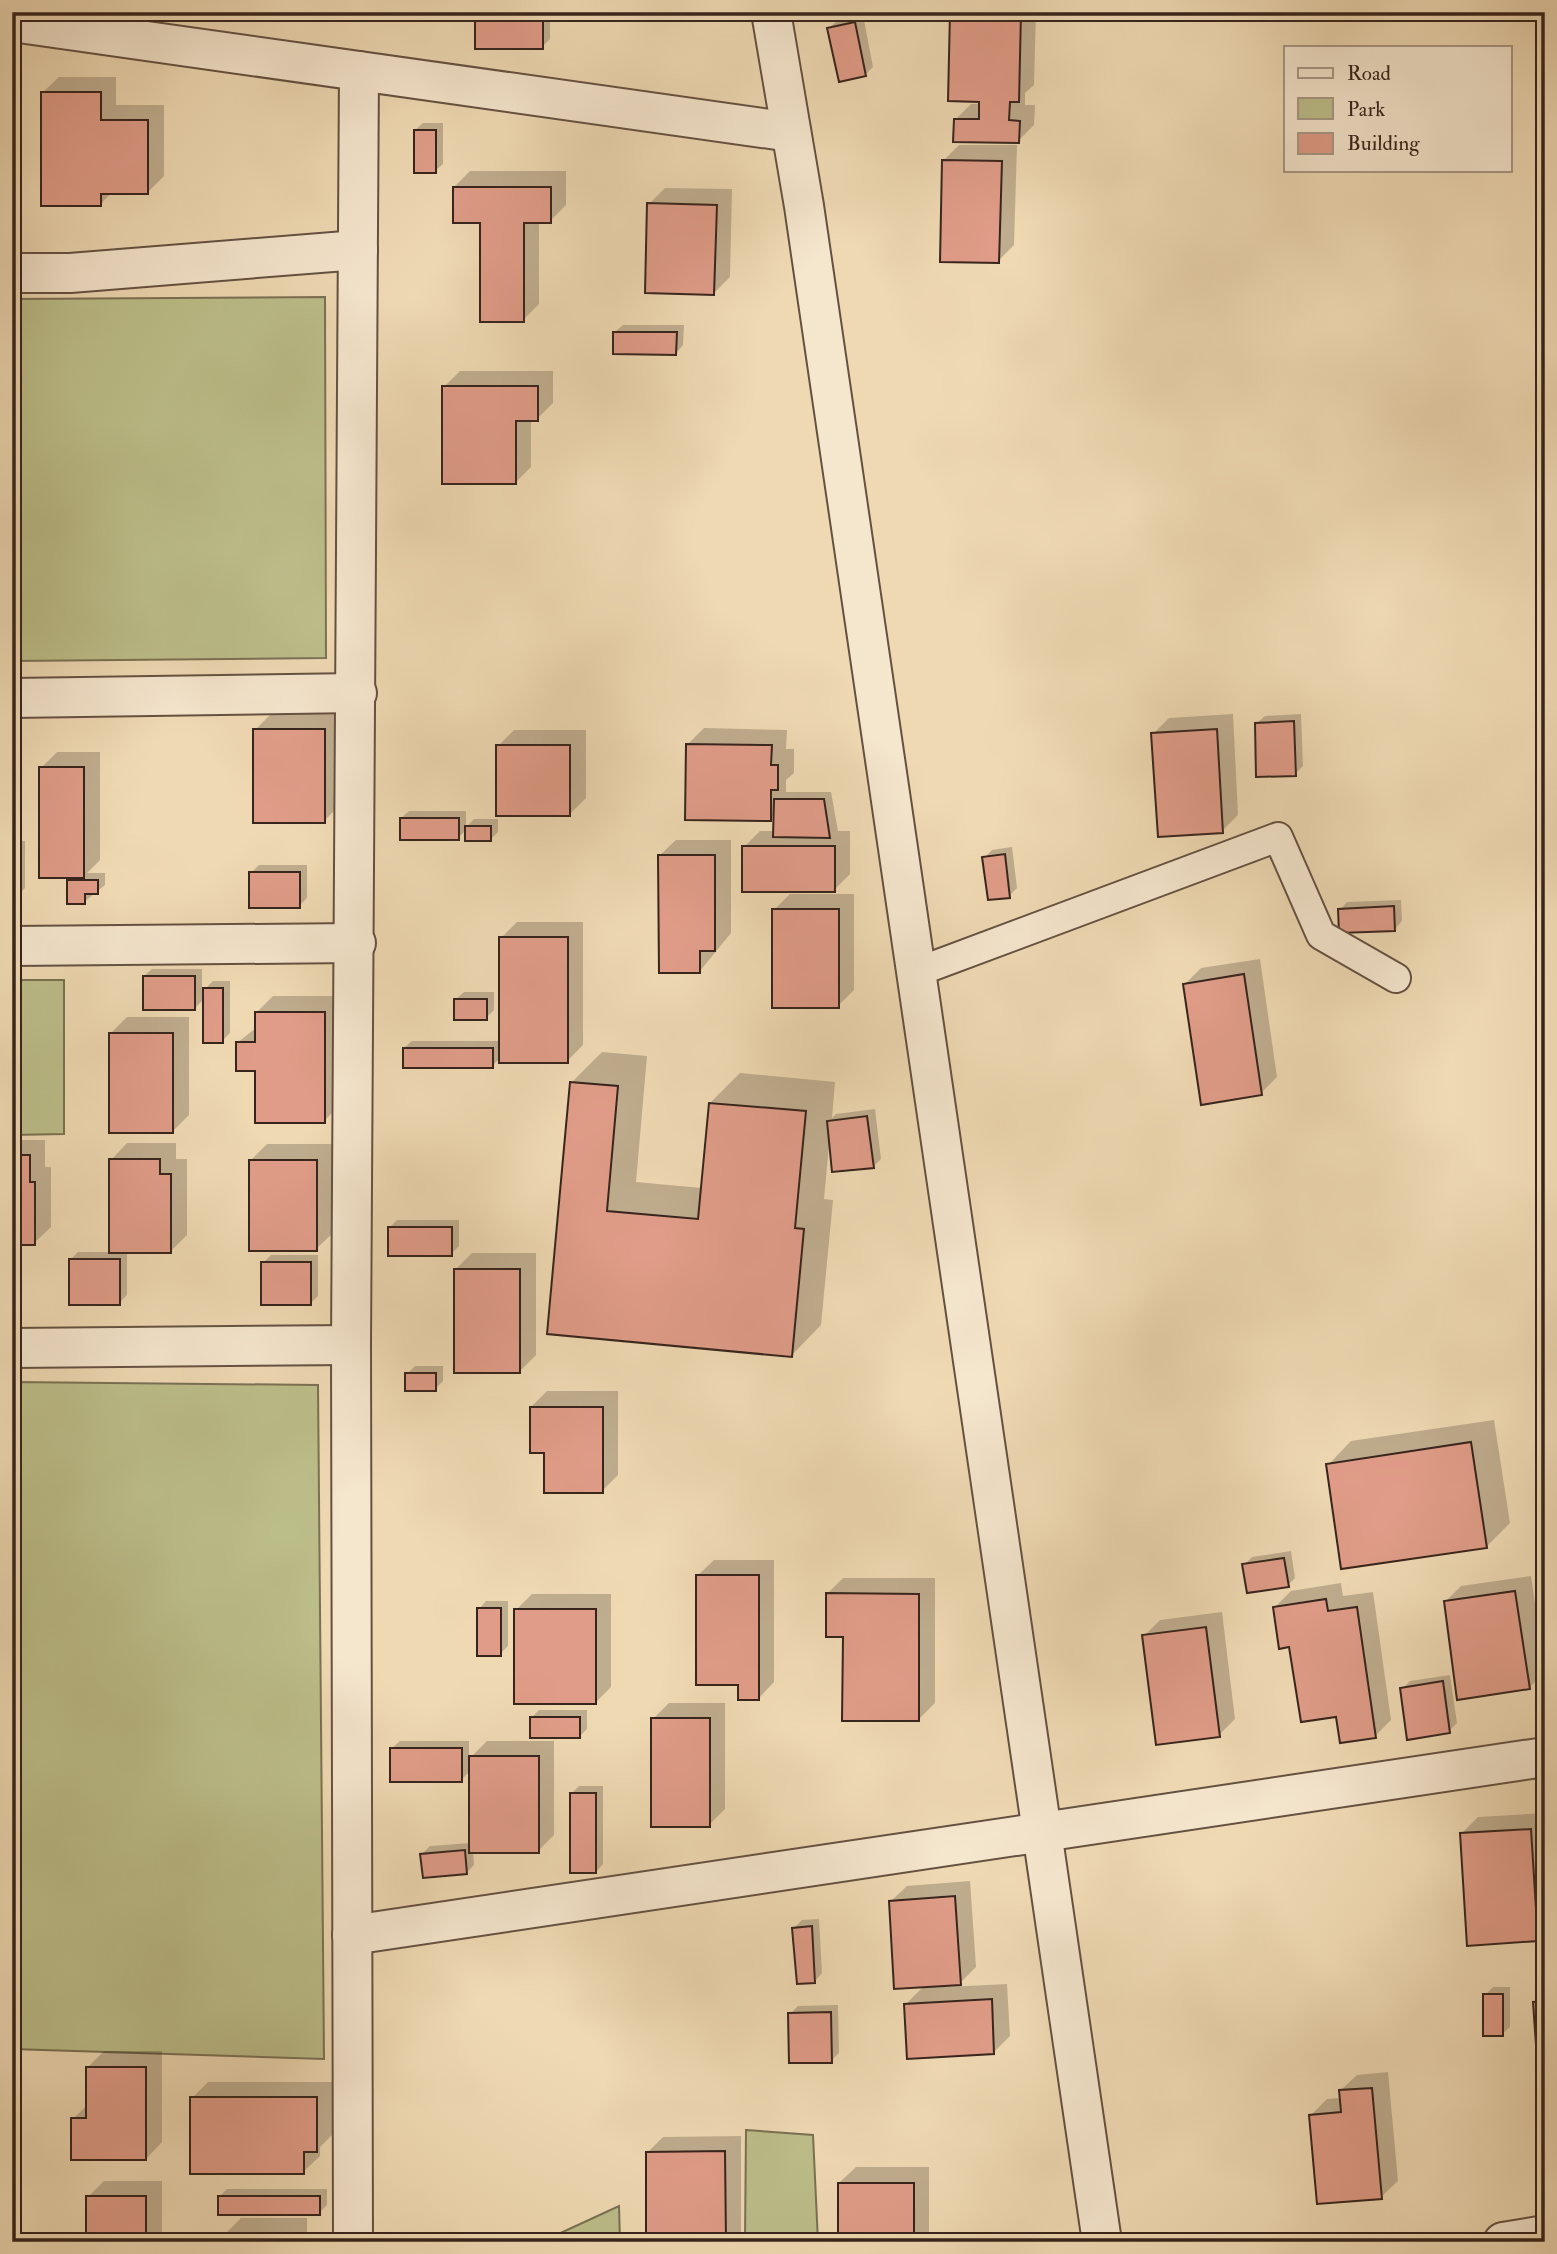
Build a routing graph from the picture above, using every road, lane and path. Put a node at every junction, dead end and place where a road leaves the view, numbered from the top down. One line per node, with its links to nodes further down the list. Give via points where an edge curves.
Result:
1 (771, 12): 4 (street)
2 (12, 22): 3 (street)
3 (359, 71): 4 (street); 5 (street)
4 (791, 132): 11 (street)
5 (358, 250): 6 (street, via 70,273); 7 (street)
6 (12, 273)
7 (357, 693): 8 (street); 9 (street)
8 (12, 698)
9 (356, 943): 10 (street); 13 (street)
10 (12, 946)
11 (916, 972): 12 (lane, via 1278,836 1321,935); 16 (street)
12 (1396, 978)
13 (352, 1345): 14 (street); 17 (street)
14 (12, 1348)
15 (1545, 1757): 16 (street)
16 (1042, 1832): 17 (street); 20 (street)
17 (352, 1935): 19 (street)
18 (1545, 2235): 21 (street)
19 (353, 2242)
20 (1102, 2242)
21 (1503, 2242)

